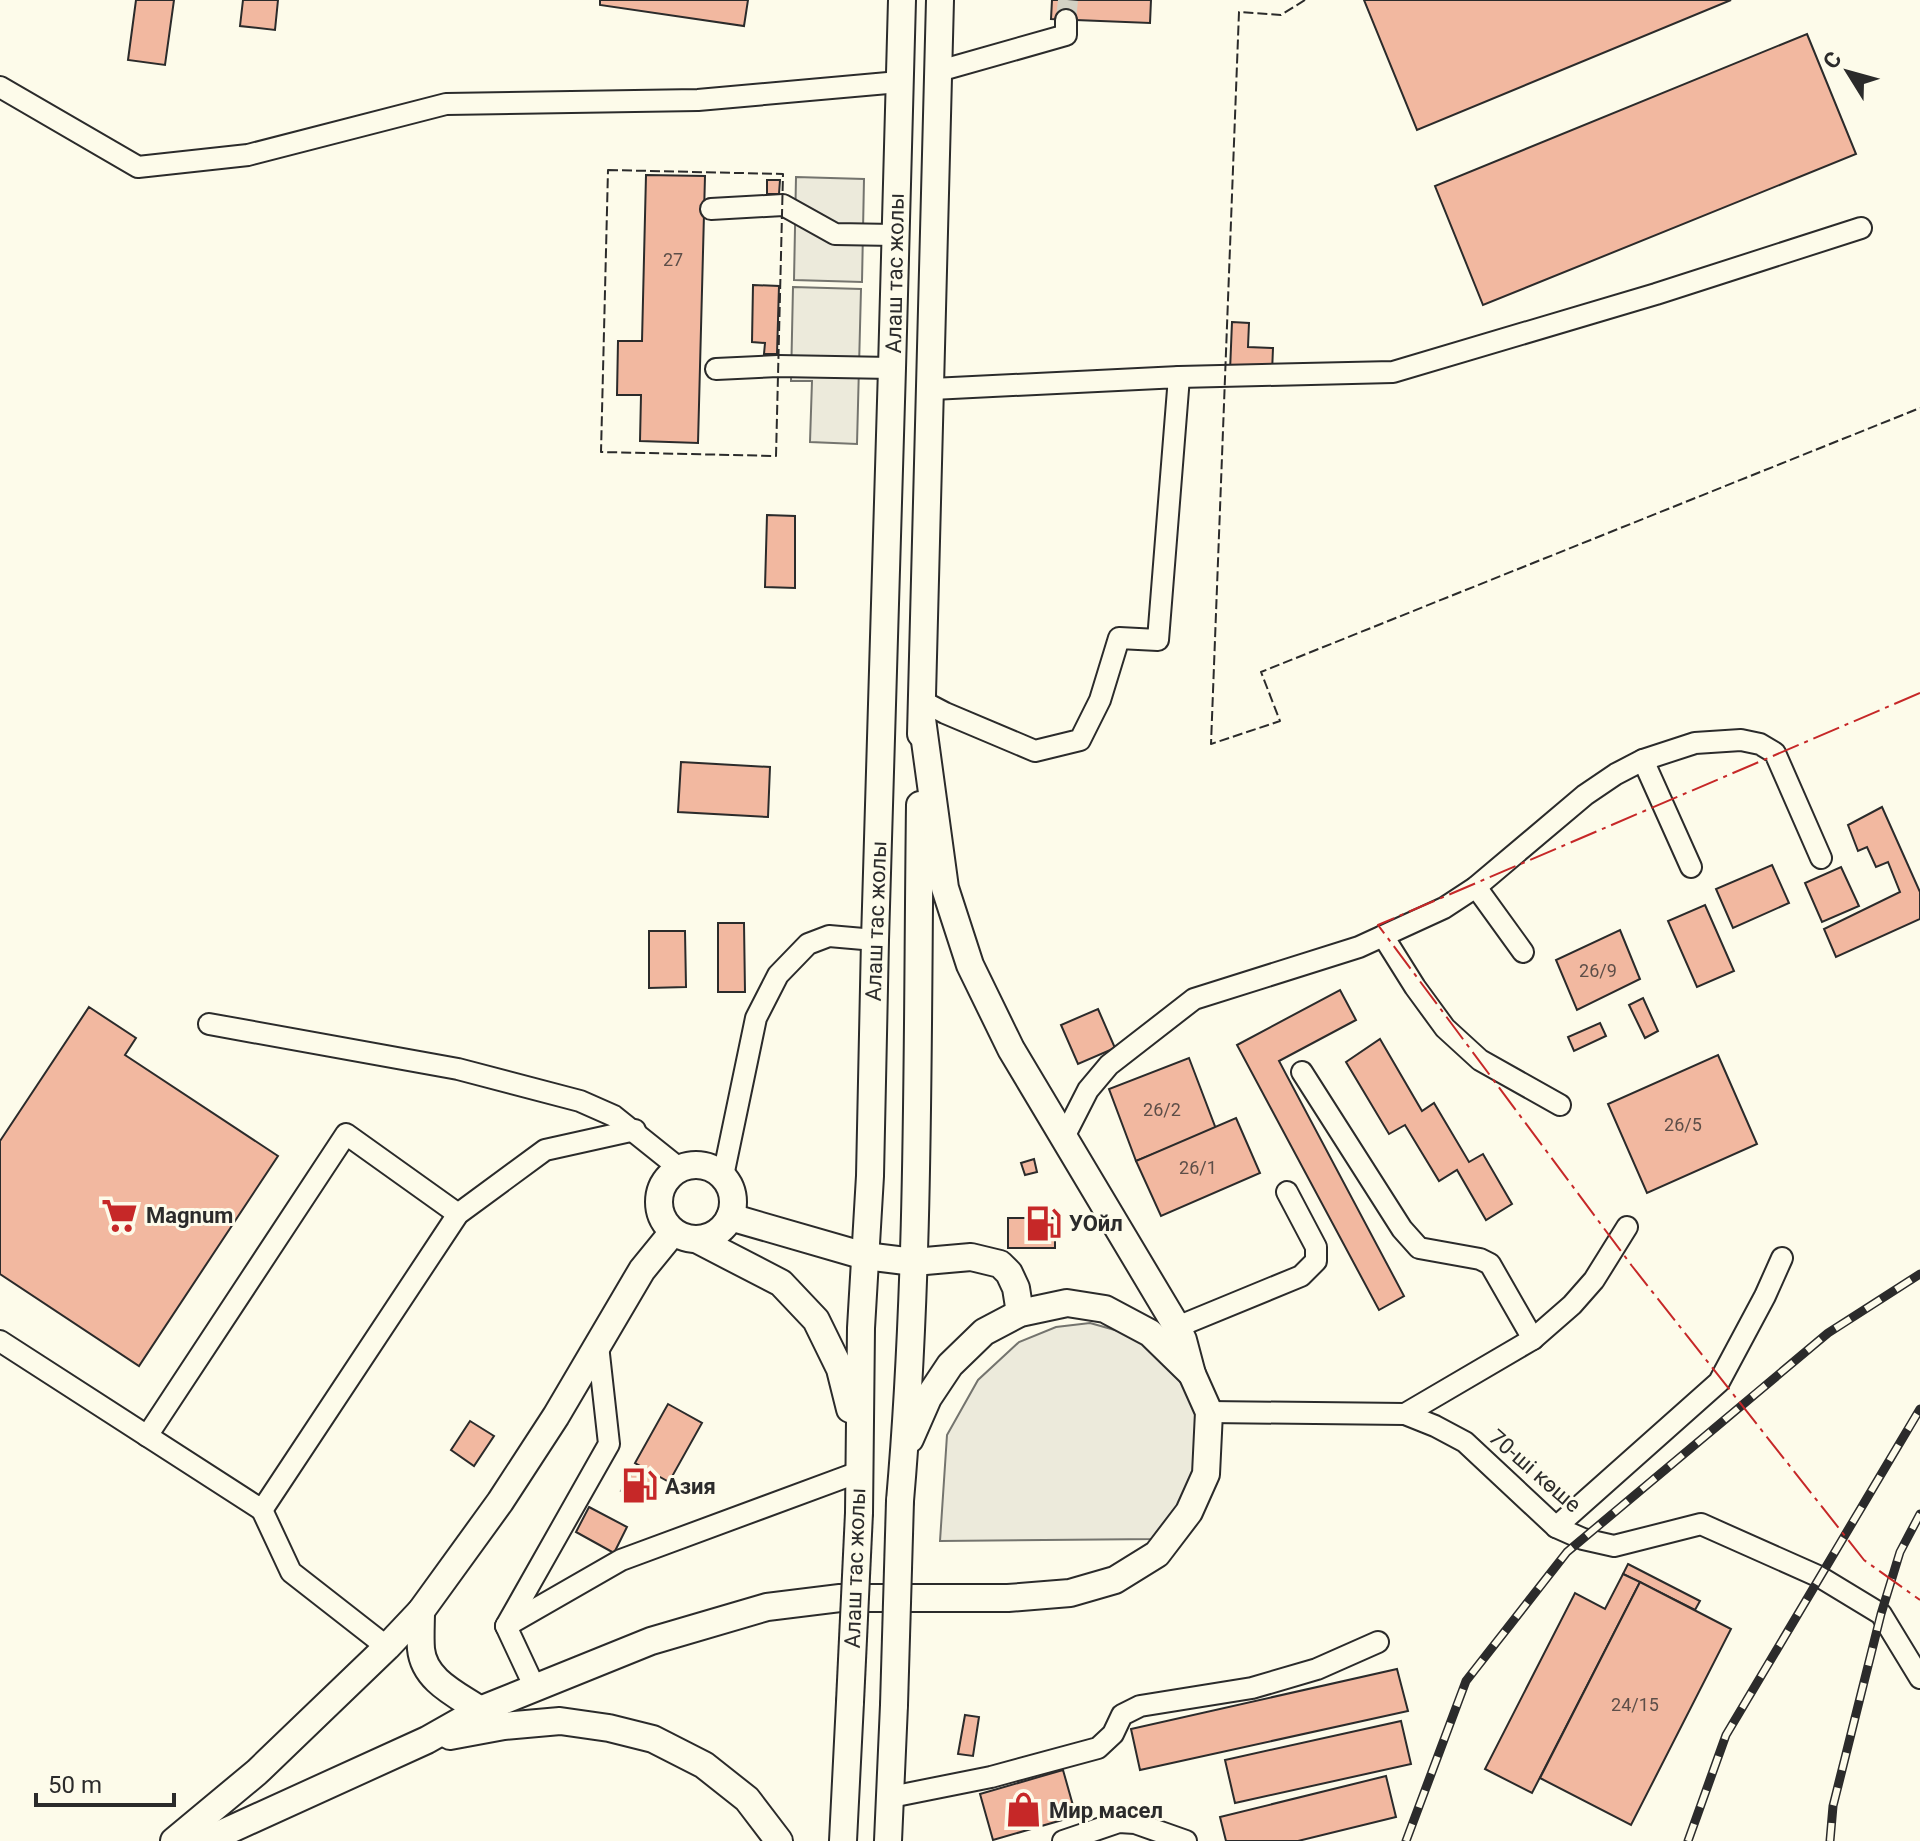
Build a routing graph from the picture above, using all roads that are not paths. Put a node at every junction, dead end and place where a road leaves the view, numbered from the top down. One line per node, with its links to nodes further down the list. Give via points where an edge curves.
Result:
1 (902, 0): 5 (main road, Алаш тас жолы)
2 (940, 0): 4 (main road, Алаш тас жолы)
3 (1066, 20): 4 (lane, via 1066,35)
4 (939, 71): 13 (main road, Алаш тас жолы)
5 (899, 82): 6 (lane, via 698,100 446,104 248,155 138,167); 9 (main road, Алаш тас жолы)
6 (0, 87)
7 (711, 209): 9 (lane, via 783,205 835,234)
8 (1861, 228): 12 (lane, via 1393,372)
9 (895, 235): 10 (main road, Алаш тас жолы)
10 (892, 368): 11 (lane); 20 (main road, Алаш тас жолы)
11 (716, 369)
12 (1179, 377): 13 (lane); 14 (lane, via 1158,640 1119,638 1100,700 1080,740 1035,751 945,713)
13 (932, 389): 14 (main road, Алаш тас жолы)
14 (922, 710): 26 (main road, via 945,888 970,965 1011,1049); 37 (main road, Алаш тас жолы)
15 (1643, 760): 16 (lane, via 1695,743 1760,744 1775,753); 17 (lane); 18 (lane, via 1585,795)
16 (1821, 858)
17 (1691, 867)
18 (1476, 887): 19 (lane); 21 (lane)
19 (1383, 936): 24 (lane, via 1445,1028 1480,1060); 26 (lane, via 1194,999 1109,1065 1088,1090)
20 (875, 940): 28 (lane, via 829,936 808,944 778,975 756,1018); 35 (main road, Алаш тас жолы)
21 (1523, 952)
22 (209, 1024): 25 (lane, via 458,1069 580,1101)
23 (1302, 1072): 40 (lane, via 1411,1240 1419,1248 1490,1264)
24 (1560, 1105)
25 (635, 1130): 27 (lane); 30 (lane, via 545,1150)
26 (1064, 1137): 39 (main road)
27 (679, 1168): 28 (main road, via 702,1165); 33 (main road, via 658,1198 664,1223)
28 (723, 1176): 31 (main road, via 732,1196)
29 (1287, 1192): 39 (lane, via 1316,1247 1316,1261 1301,1276)
30 (458, 1214): 46 (lane, via 346,1134); 49 (lane)
31 (730, 1217): 34 (main road, via 717,1233); 35 (main road)
32 (1627, 1227): 40 (lane, via 1594,1280)
33 (673, 1232): 34 (main road); 42 (main road, via 642,1270)
34 (698, 1240): 48 (main road, via 781,1283 816,1320 840,1369)
35 (865, 1256): 37 (main road); 48 (main road, Алаш тас жолы)
36 (1782, 1258): 50 (lane, via 1719,1382)
37 (914, 1262): 38 (main road, via 971,1257 1000,1264 1016,1288); 47 (main road, Алаш тас жолы)
38 (1020, 1313): 43 (main road, via 1067,1303 1105,1309 1150,1333); 47 (main road, via 984,1332 950,1365 928,1398)
39 (1177, 1327): 43 (main road)
40 (1533, 1339): 45 (lane)
41 (0, 1341): 46 (lane)
42 (598, 1345): 51 (main road, via 500,1502); 52 (lane, via 609,1444)
43 (1192, 1374): 44 (main road)
44 (1209, 1412): 45 (lane, 70-ші көше); 56 (main road, via 1206,1474 1189,1512 1157,1554 1115,1580 1070,1593 1008,1598 840,1598 767,1607 651,1641)
45 (1405, 1414): 50 (lane, 70-ші көше, via 1465,1442)
46 (147, 1436): 49 (lane)
47 (904, 1453): 59 (main road, Алаш тас жолы, bridge)
48 (860, 1459): 52 (lane, via 621,1560); 63 (main road, Алаш тас жолы, bridge)
49 (262, 1510): 54 (lane, via 291,1572)
50 (1556, 1527): 55 (lane, 70-ші көше, via 1614,1546 1701,1524 1820,1577 1881,1614)
51 (421, 1611): 54 (main road); 57 (main road, via 421,1651 428,1670)
52 (506, 1626): 56 (lane)
53 (1378, 1642): 59 (lane, via 1317,1669 1252,1688 1140,1706 1122,1715 1098,1748)
54 (387, 1647): 60 (main road, via 257,1772)
55 (1920, 1678)
56 (535, 1688): 57 (main road)
57 (480, 1710): 58 (main road)
58 (427, 1740): 61 (main road); 62 (main road, via 560,1721 653,1739 704,1765 747,1799)
59 (891, 1797): 64 (main road, Алаш тас жолы)
60 (174, 1841)
61 (205, 1841)
62 (779, 1841)
63 (843, 1841)
64 (888, 1841)
65 (1063, 1841): 66 (lane, via 1119,1822)
66 (1186, 1841)

